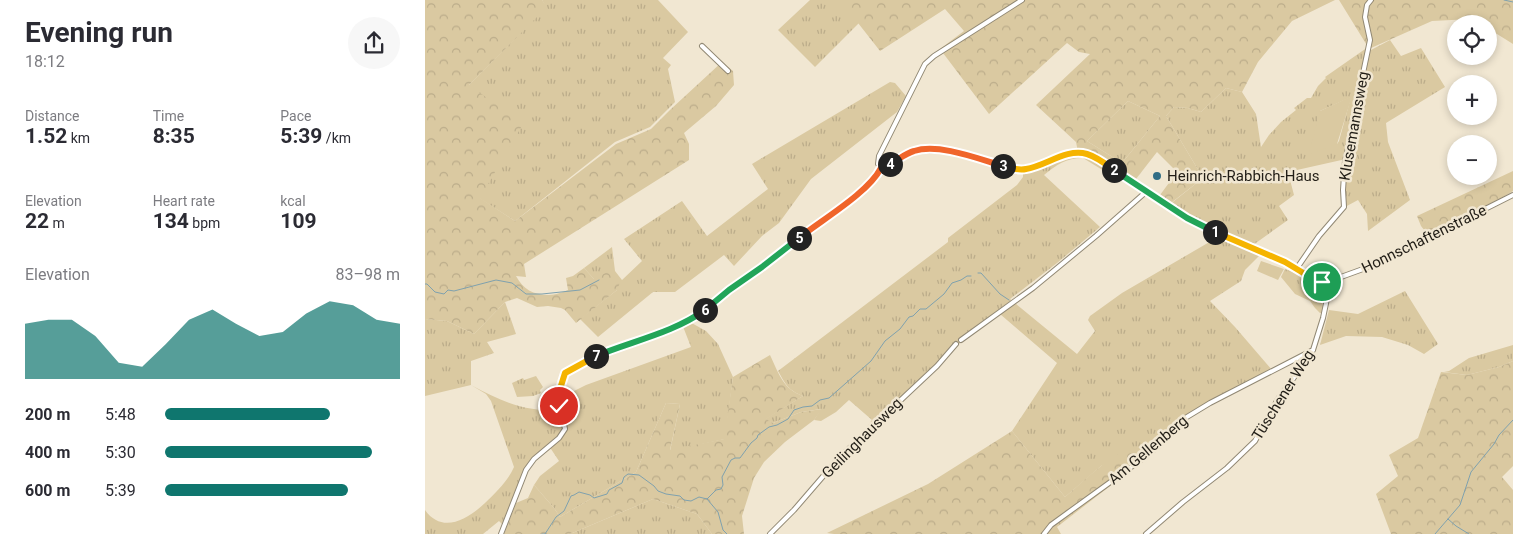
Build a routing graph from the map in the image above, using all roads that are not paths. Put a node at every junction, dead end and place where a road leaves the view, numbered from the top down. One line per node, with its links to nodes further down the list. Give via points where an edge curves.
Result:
1 (1022, 0): 5 (street, via 925,64 879,156)
2 (1371, 0): 8 (street, Klusemannsweg, via 1365,17 1371,40 1345,161 1343,207)
3 (702, 46): 4 (street)
4 (727, 71)
5 (881, 168): 6 (street, via 918,150 955,152 1021,170 1068,154 1081,153 1101,161); 15 (street, via 877,176 850,200 696,317 595,356 565,373 559,406 565,429 526,470)
6 (1147, 191): 8 (street, via 1187,218); 12 (street, via 1033,288)
7 (1513, 195): 10 (street, Honnschaftenstraße, via 1386,259)
8 (1297, 268): 9 (street)
9 (1315, 280): 10 (street, Honnschaftenstraße); 11 (street)
10 (1334, 280): 11 (street, Tüschener Weg)
11 (1327, 299): 14 (street, Tüschener Weg)
12 (961, 340)
13 (956, 344): 16 (street, Geilinghausweg, via 838,459)
14 (1313, 350): 17 (street, Am Gellenberg, via 1209,403 1178,423 1161,444 1051,525); 18 (street, Tüschener Weg, via 1278,399 1252,445)
15 (501, 534)
16 (770, 534)
17 (1044, 534)
18 (1146, 534)

